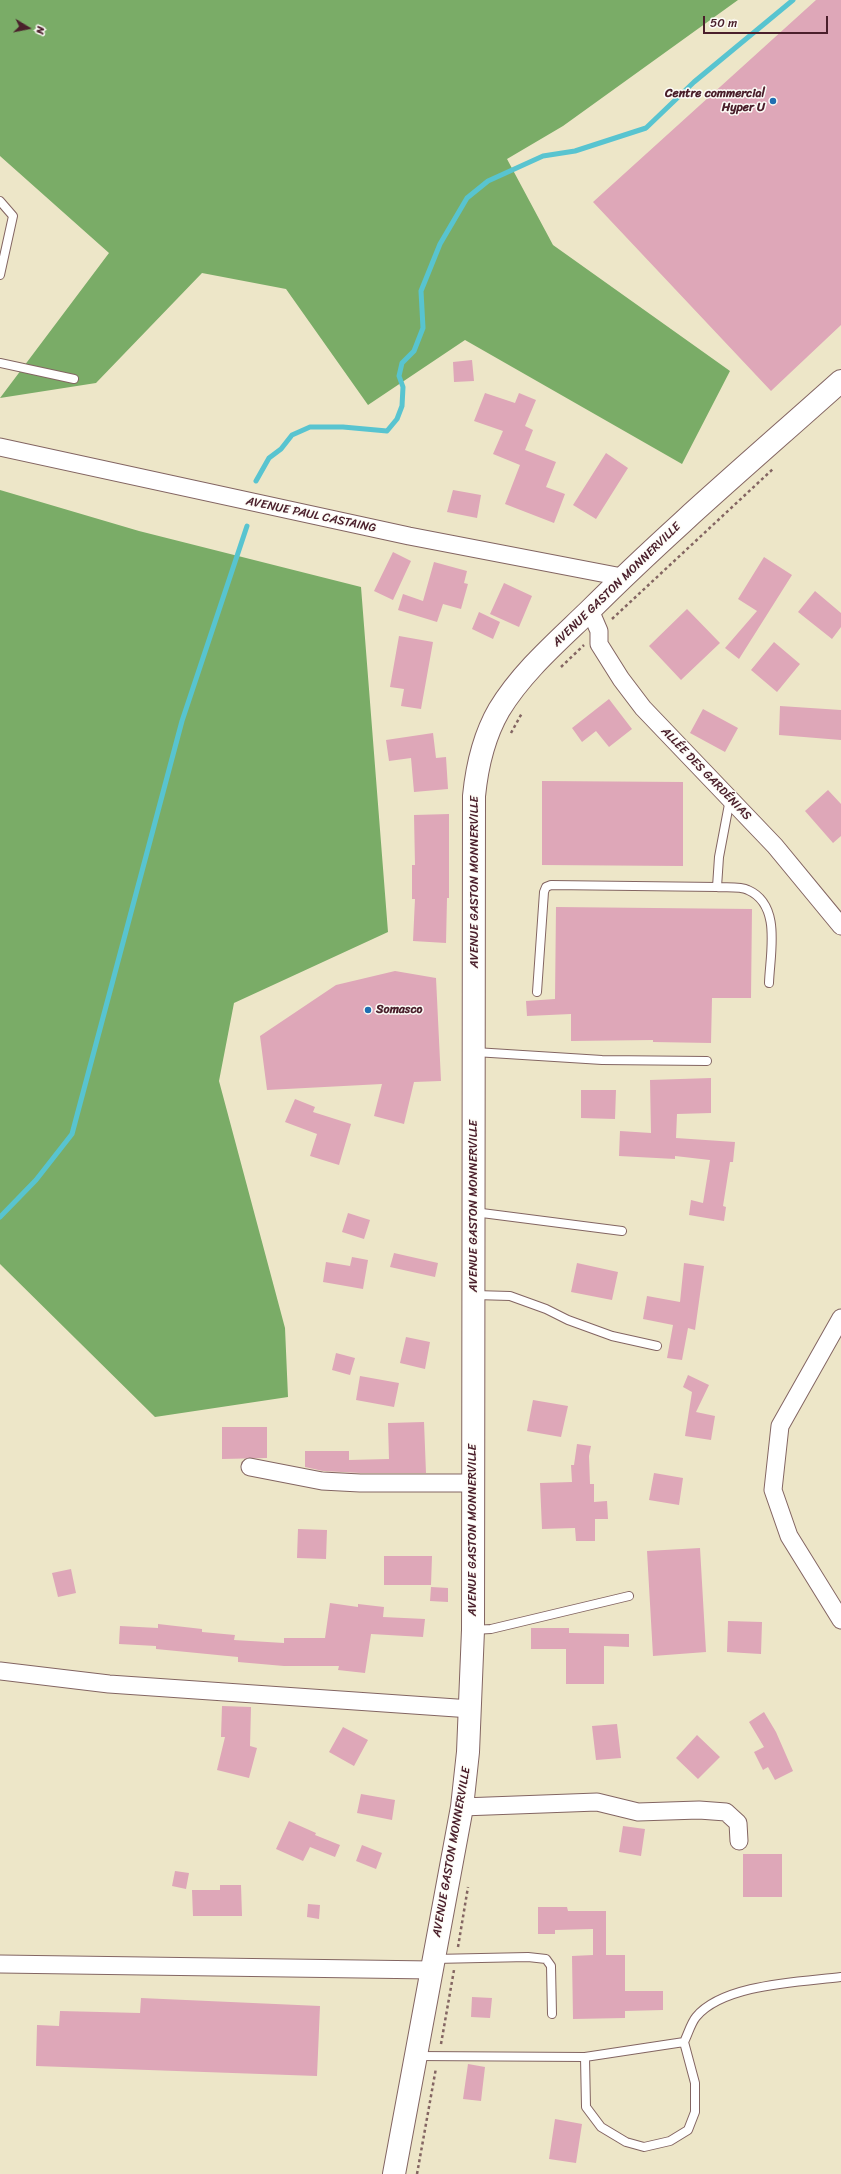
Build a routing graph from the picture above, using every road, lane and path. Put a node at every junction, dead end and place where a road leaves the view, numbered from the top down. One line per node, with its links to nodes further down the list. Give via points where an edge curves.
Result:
1 (0, 201): 2 (lane, via 13,216)
2 (0, 275)
3 (0, 363): 4 (lane)
4 (74, 380)
5 (841, 381): 7 (main road, AVENUE GASTON MONNERVILLE)
6 (0, 447): 7 (street, AVENUE PAUL CASTAING, via 409,536)
7 (622, 577): 8 (main road, AVENUE GASTON MONNERVILLE)
8 (590, 610): 9 (street, ALLÉE DES GARDÉNIAS, via 599,631 599,644 621,680 666,733); 14 (main road, AVENUE GASTON MONNERVILLE, via 528,672 511,693 494,721 482,750 474,796)
9 (731, 799): 10 (lane, via 719,858); 11 (street, ALLÉE DES GARDÉNIAS, via 775,846)
10 (717, 887): 12 (lane, via 747,890 767,906 771,922); 13 (lane, via 546,887)
11 (841, 926)
12 (769, 983)
13 (537, 992)
14 (474, 1052): 15 (lane, via 602,1060); 16 (main road, AVENUE GASTON MONNERVILLE)
15 (707, 1061)
16 (474, 1212): 17 (lane); 18 (main road, AVENUE GASTON MONNERVILLE)
17 (622, 1231)
18 (474, 1295): 20 (lane, via 510,1296 612,1336); 22 (main road, AVENUE GASTON MONNERVILLE)
19 (841, 1318): 24 (street, via 780,1426 773,1490 788,1536)
20 (657, 1346)
21 (250, 1467): 22 (street, via 322,1481)
22 (473, 1483): 25 (main road, AVENUE GASTON MONNERVILLE)
23 (629, 1596): 25 (lane, via 490,1629)
24 (841, 1620)
25 (473, 1630): 27 (main road, AVENUE GASTON MONNERVILLE)
26 (0, 1671): 27 (street, via 109,1684)
27 (471, 1709): 28 (main road, AVENUE GASTON MONNERVILLE)
28 (462, 1807): 29 (street, via 597,1802 638,1812 726,1812 738,1823); 31 (main road, AVENUE GASTON MONNERVILLE)
29 (739, 1841)
30 (0, 1964): 31 (street)
31 (433, 1965): 33 (lane, via 528,1957 546,1959 551,1966); 35 (main road, AVENUE GASTON MONNERVILLE)
32 (841, 1977): 34 (lane, via 761,1987 717,1999 696,2017)
33 (552, 2014)
34 (684, 2042): 36 (lane); 36 (lane, via 695,2083 695,2112 688,2130 670,2141 644,2147 626,2142 601,2127 586,2107)
35 (417, 2056): 36 (lane); 37 (main road, AVENUE GASTON MONNERVILLE)
36 (585, 2057)
37 (394, 2174)

